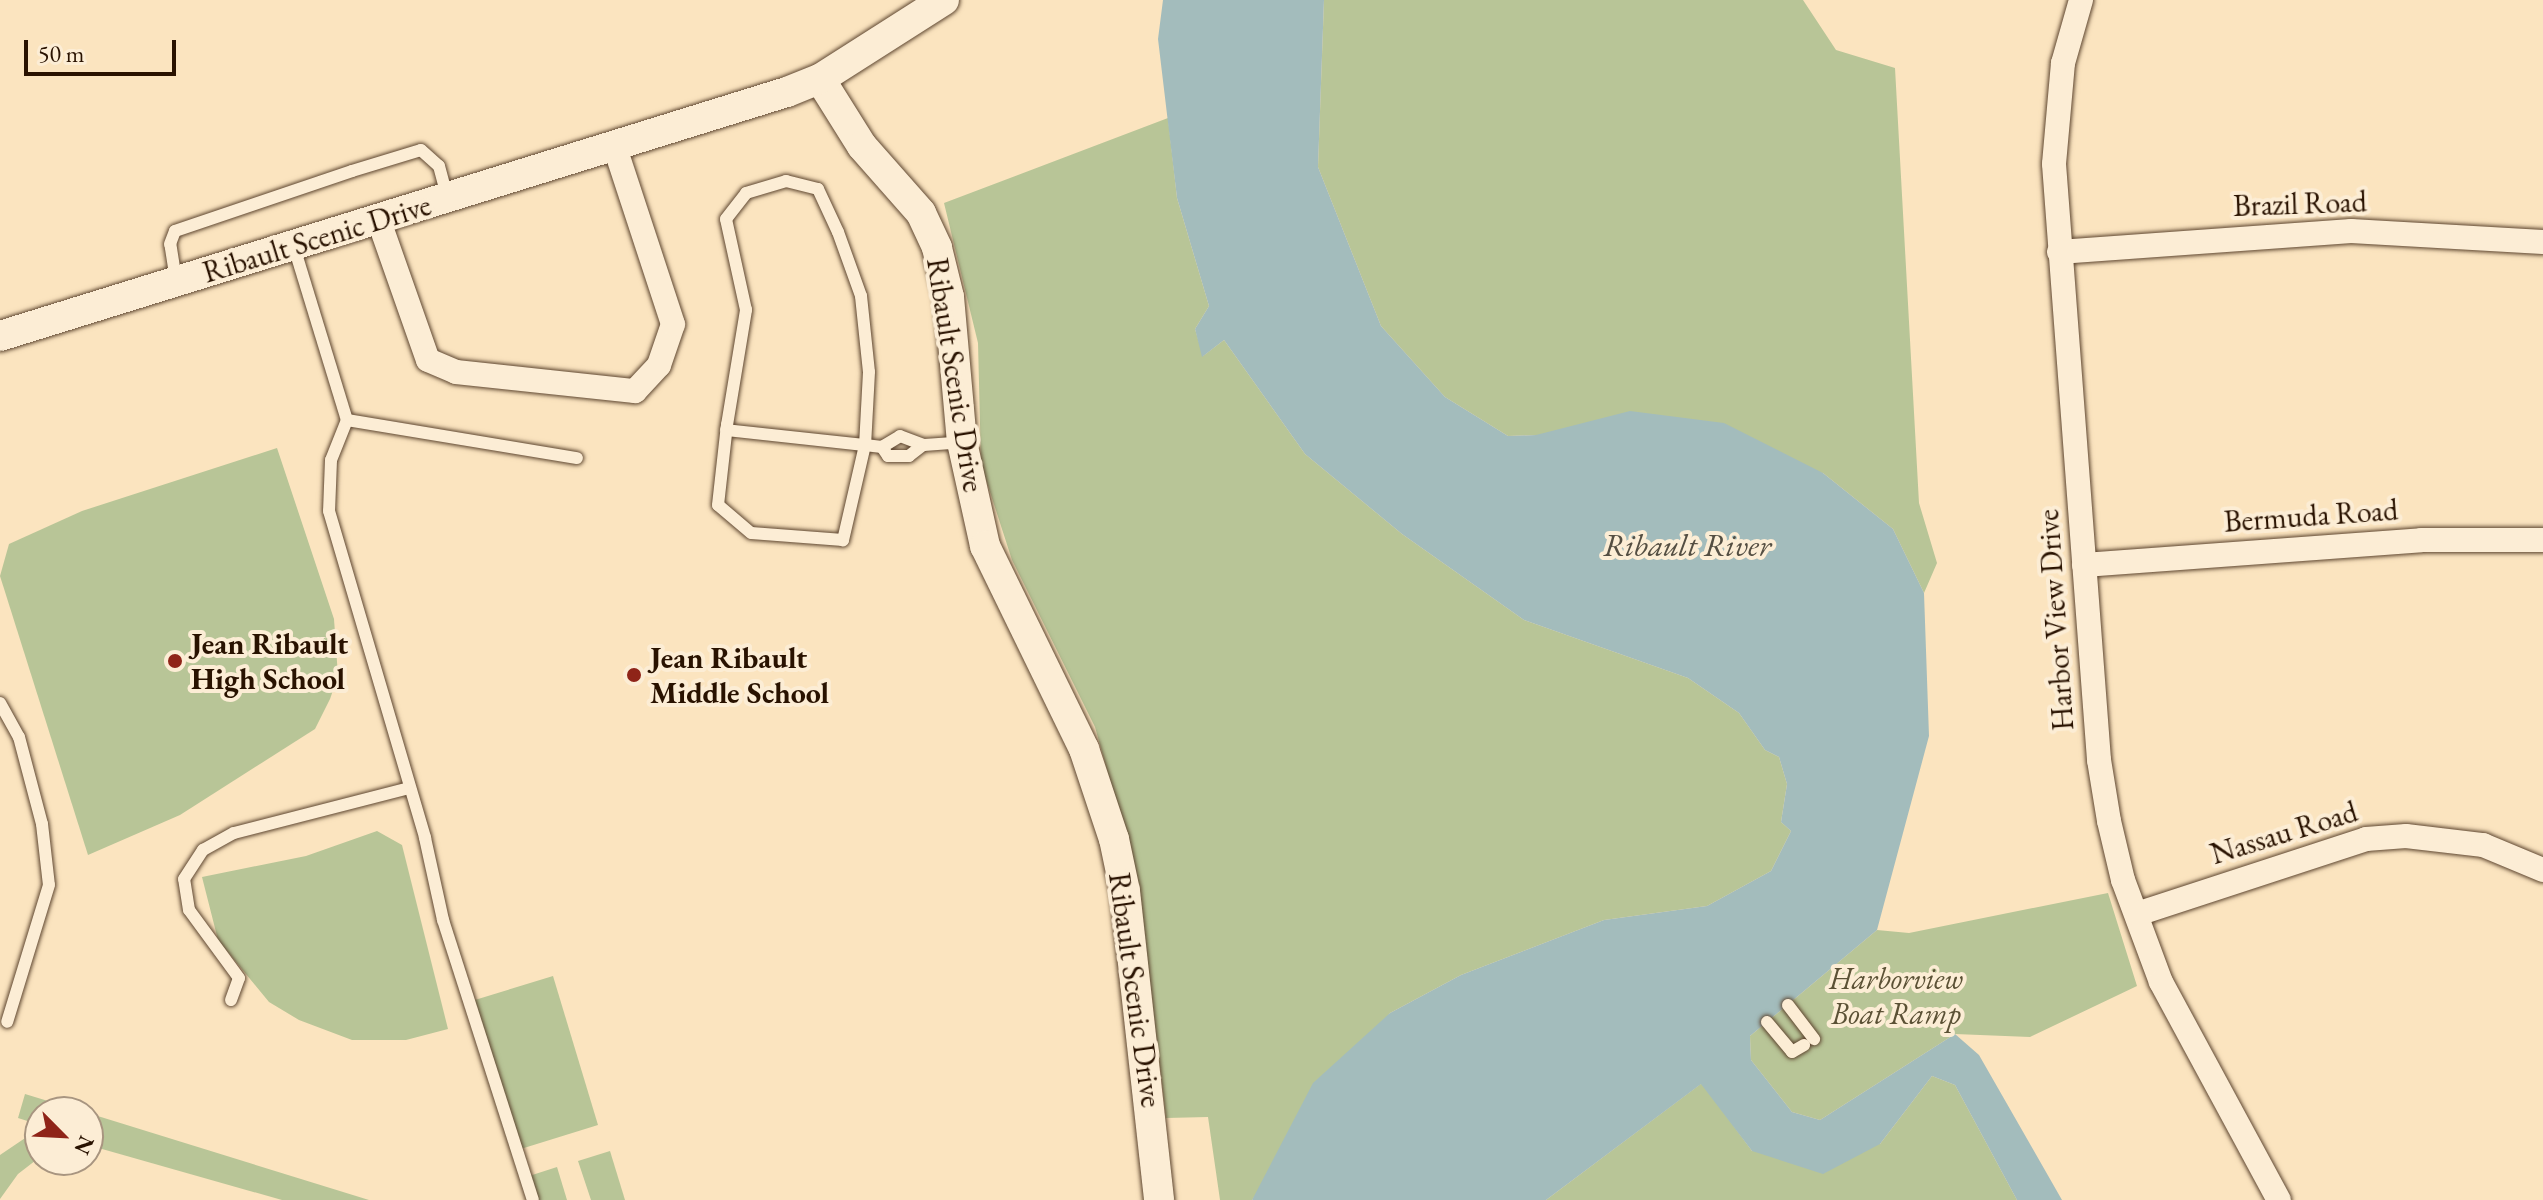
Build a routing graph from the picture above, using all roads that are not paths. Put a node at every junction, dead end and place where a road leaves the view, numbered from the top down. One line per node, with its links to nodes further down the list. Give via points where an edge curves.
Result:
1 (944, 0): 3 (street)
2 (2081, 0): 9 (street, Harbor View Drive, via 2057,109)
3 (820, 79): 4 (street, Ribault Scenic Drive); 14 (street, Ribault Scenic Drive, via 862,146 896,178 921,213 937,248 949,297)
4 (615, 148): 5 (street, Ribault Scenic Drive); 6 (street, via 673,324 659,365 635,391 456,372 428,360)
5 (448, 199): 6 (street, Ribault Scenic Drive); 10 (lane, via 439,166 421,150 175,231 170,244)
6 (379, 221): 8 (street, Ribault Scenic Drive)
7 (2543, 242): 9 (street, Brazil Road, via 2351,231)
8 (294, 247): 10 (street, Ribault Scenic Drive); 12 (lane)
9 (2059, 252): 20 (street, Harbor View Drive)
10 (177, 282): 11 (street, Ribault Scenic Drive)
11 (1, 332)
12 (347, 420): 18 (lane); 22 (lane, via 331,460 329,511)
13 (726, 430): 15 (lane); 15 (lane, via 718,505 751,533 843,540); 15 (lane, via 746,310 726,219 746,193 786,181 818,189 861,296 869,372)
14 (962, 442): 16 (lane); 30 (street, Ribault Scenic Drive, via 985,546 1084,749 1114,839 1125,891)
15 (865, 445): 17 (lane)
16 (923, 445): 17 (lane, via 900,436); 17 (lane, via 909,456 888,456)
17 (882, 447)
18 (577, 458)
19 (2543, 540): 20 (street, Bermuda Road, via 2421,540)
20 (2084, 565): 24 (street, Harbor View Drive, via 2099,760 2123,880)
21 (0, 703): 27 (lane, via 19,737 42,824 49,885)
22 (409, 788): 25 (lane, via 234,833 203,850 184,879 189,910 239,978); 29 (lane, via 443,920)
23 (2543, 870): 24 (street, Nassau Road, via 2469,842 2406,836 2366,839)
24 (2137, 914): 31 (street, Harbor View Drive, via 2161,982)
25 (231, 1000)
26 (1788, 1005): 28 (lane, via 1809,1042 1792,1052)
27 (7, 1022)
28 (1767, 1022)
29 (533, 1200)
30 (1159, 1200)
31 (2279, 1200)

